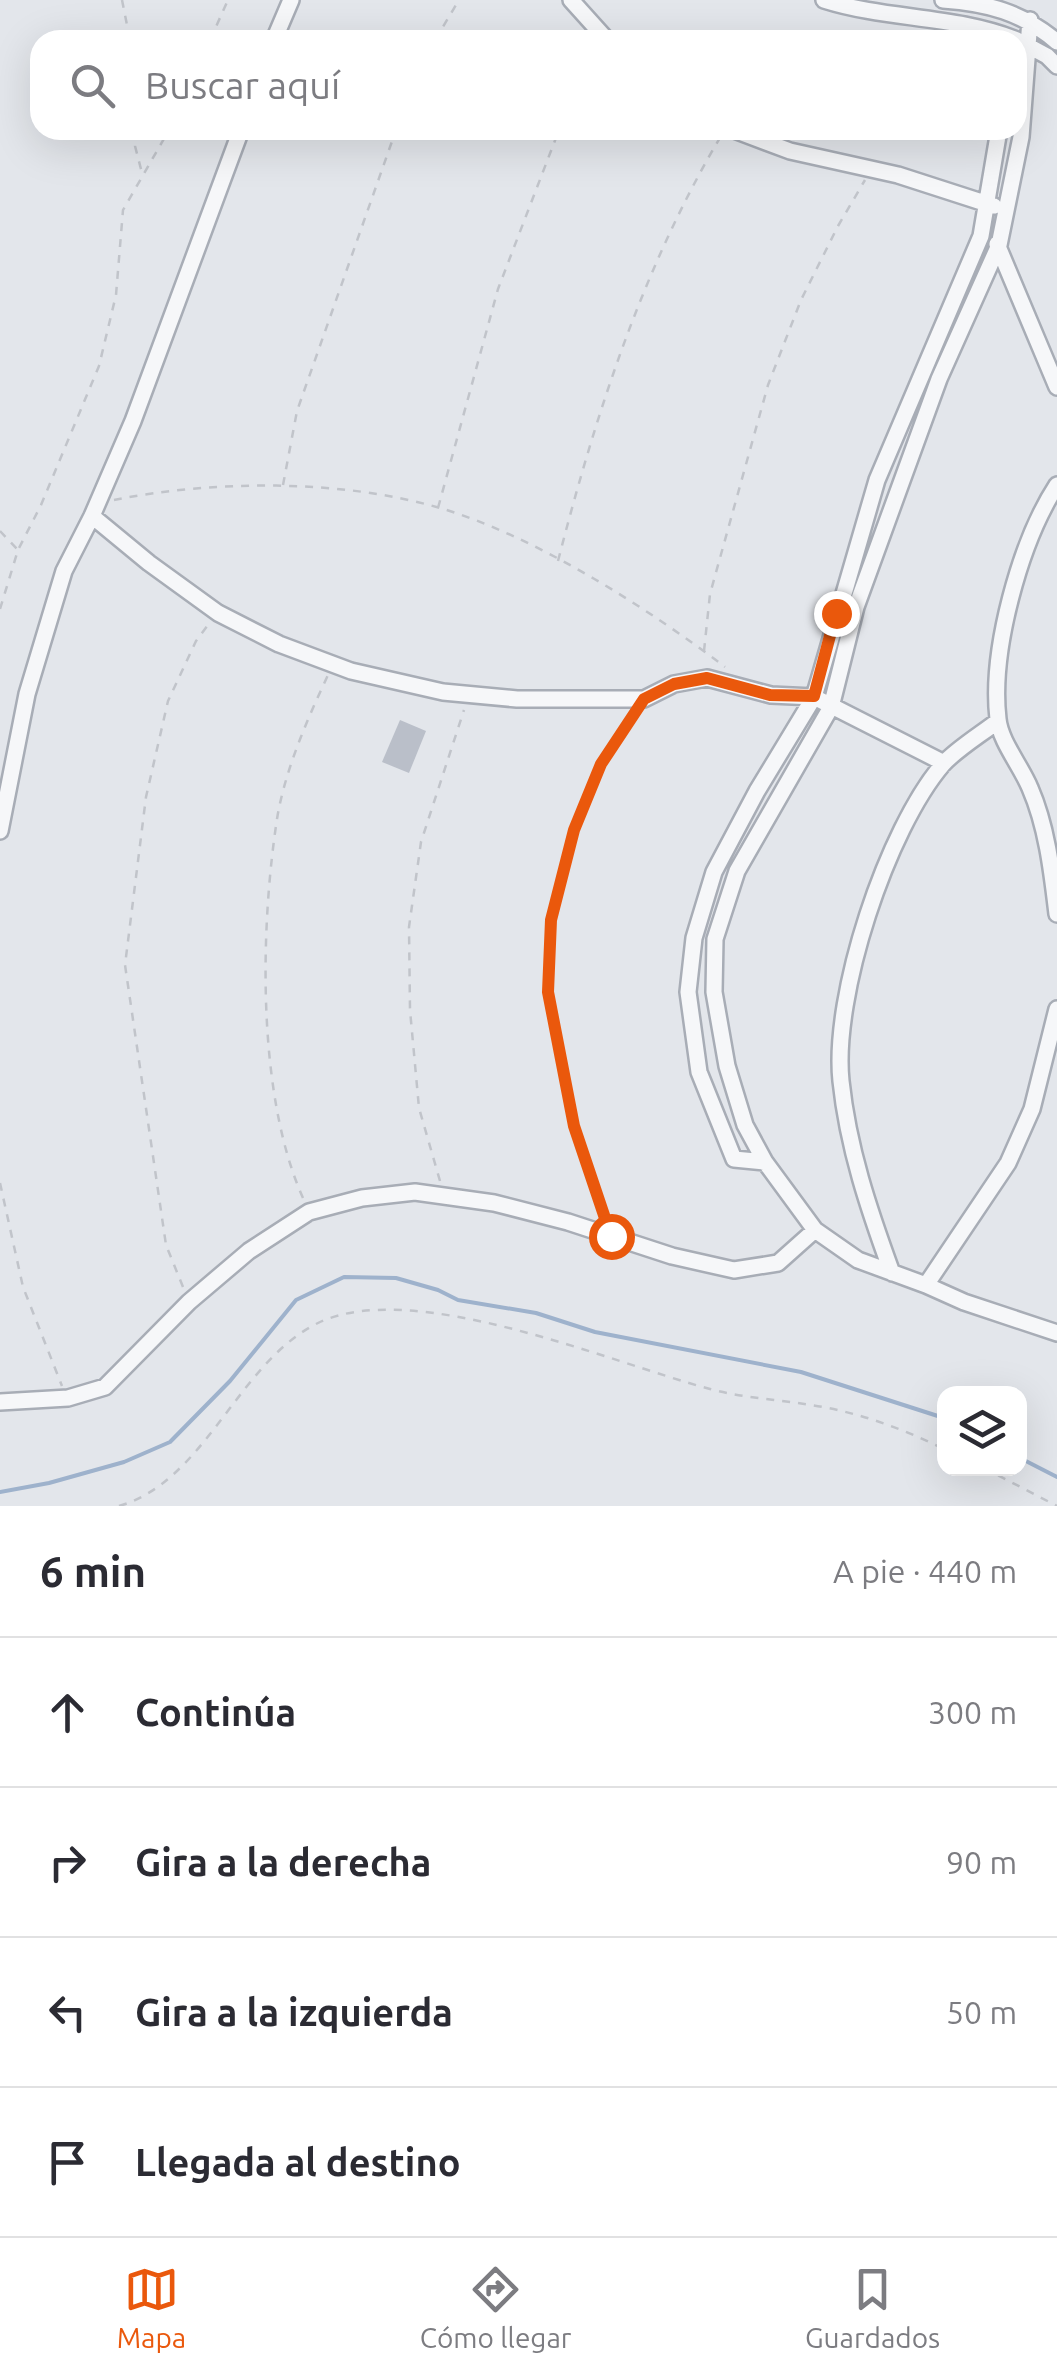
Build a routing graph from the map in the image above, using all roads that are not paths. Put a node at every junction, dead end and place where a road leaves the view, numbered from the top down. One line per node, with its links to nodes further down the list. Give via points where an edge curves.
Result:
1 (291, 0): 7 (street)
2 (571, 0): 8 (street)
3 (824, 0): 9 (street)
4 (942, 0): 5 (street)
5 (1011, 12): 6 (street); 10 (street)
6 (1030, 20): 11 (street); 12 (street)
7 (278, 30)
8 (598, 30)
9 (988, 30)
10 (1014, 30)
11 (1023, 30)
12 (1056, 40)
13 (1027, 47): 14 (street)
14 (1057, 66)
15 (237, 140): 25 (street)
16 (761, 140): 19 (street)
17 (998, 140): 19 (street)
18 (1019, 140): 20 (street)
19 (988, 204): 20 (street); 21 (street)
20 (1006, 212): 22 (street)
21 (981, 236): 22 (street); 26 (street, via 877,480)
22 (999, 246): 23 (street); 27 (street, via 939,379 869,572)
23 (1057, 387)
24 (1057, 485): 28 (street, via 1006,610)
25 (95, 510): 26 (street, via 148,563 218,612 334,665 443,692 517,699 644,699 707,678 770,695); 30 (street, via 64,571 27,694)
26 (814, 696): 27 (street); 33 (street, via 714,872 694,938 688,992 699,1072 734,1159)
27 (832, 707): 29 (street); 33 (street, via 737,871 715,939 714,992 726,1066)
28 (998, 722): 29 (street); 31 (street, via 1031,791)
29 (944, 763): 35 (street, via 876,886 847,985 840,1078 860,1187)
30 (0, 832)
31 (1057, 914)
32 (1057, 1008): 36 (street, via 1032,1109 1008,1162)
33 (765, 1162): 34 (street)
34 (814, 1230): 35 (street, via 858,1260); 38 (street, via 778,1263 734,1270 494,1203 414,1192 362,1198 309,1212 249,1252 105,1387 68,1398)
35 (892, 1273): 36 (street)
36 (926, 1285): 37 (street)
37 (1057, 1333)
38 (0, 1402)

